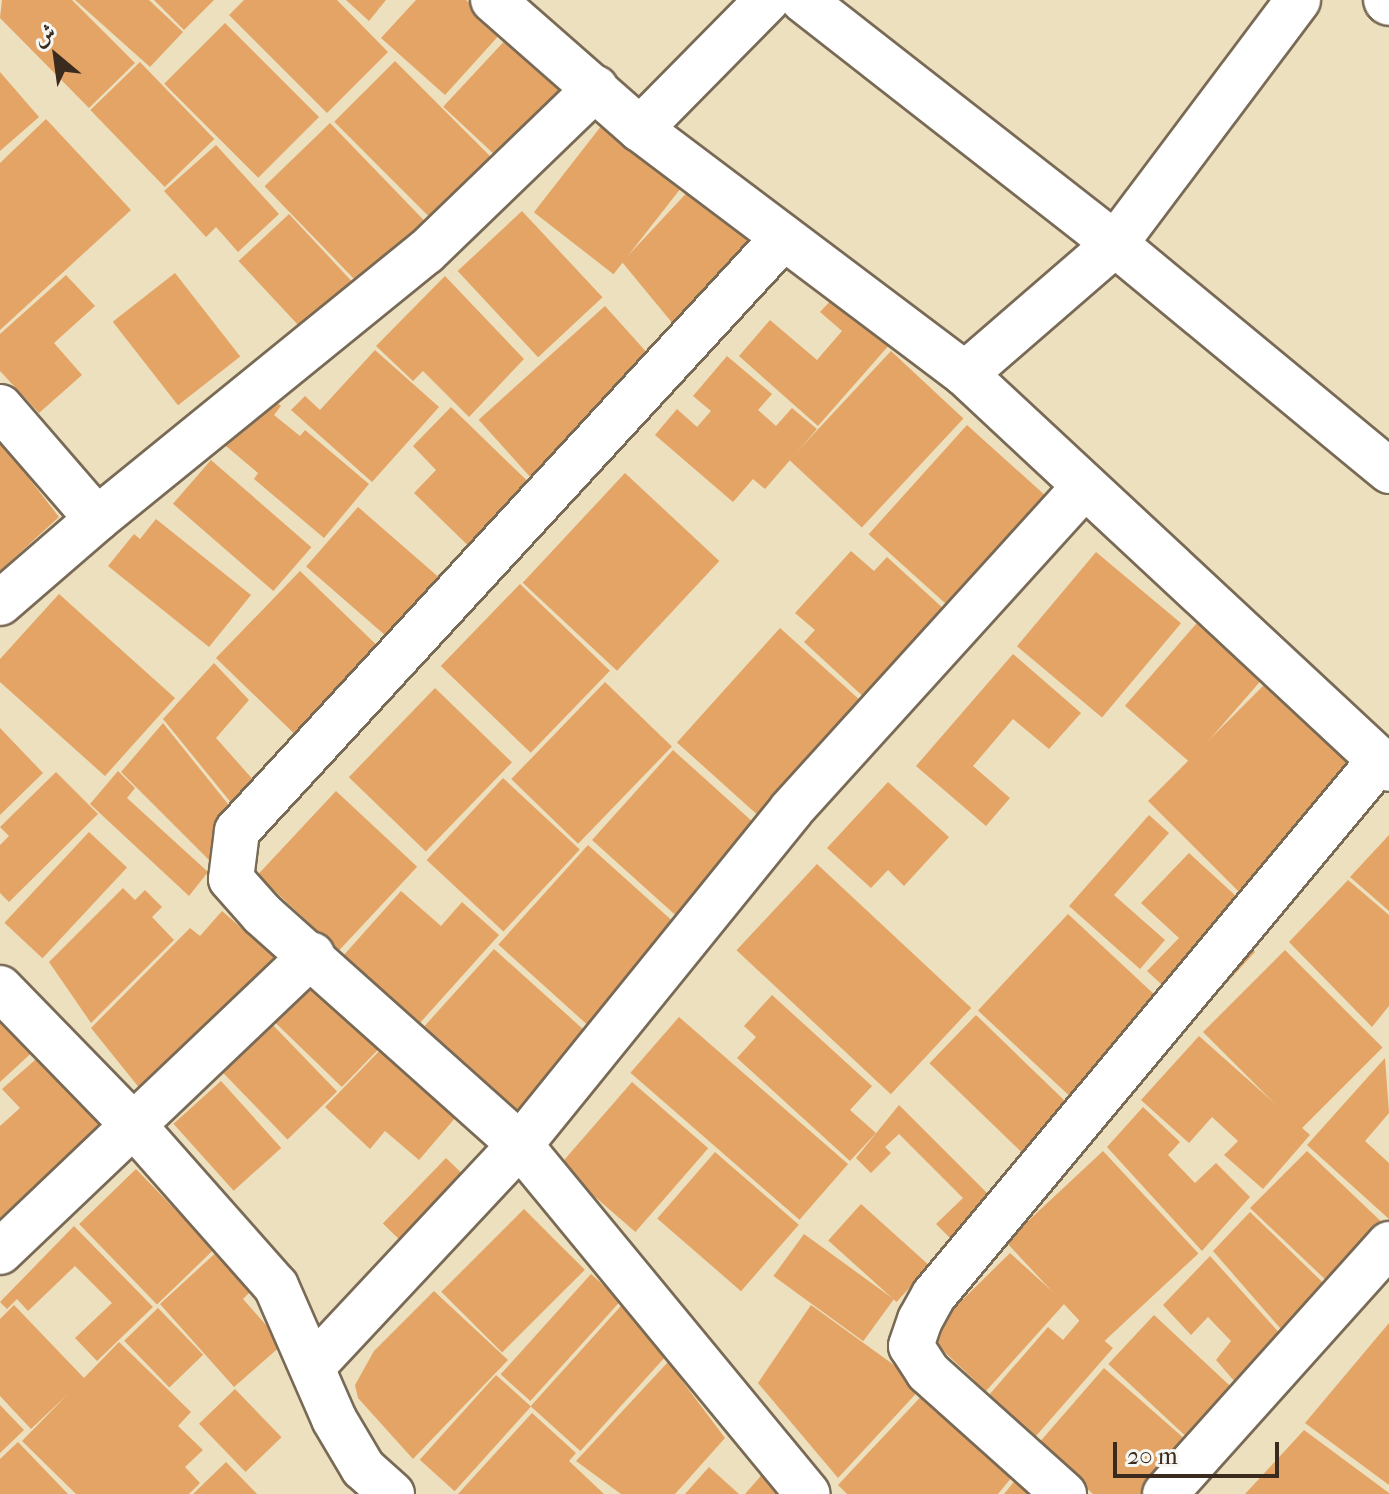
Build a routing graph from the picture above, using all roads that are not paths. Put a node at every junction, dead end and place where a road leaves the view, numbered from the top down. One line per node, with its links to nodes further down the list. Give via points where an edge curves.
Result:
1 (493, 0): 5 (street)
2 (767, 0): 6 (street)
3 (803, 0): 8 (street)
4 (1298, 0): 8 (street)
5 (596, 88): 6 (street); 13 (street, via 426,252)
6 (640, 129): 7 (street)
7 (783, 238): 9 (street); 16 (street, via 237,831 231,879 262,914)
8 (1115, 244): 9 (street); 11 (street)
9 (965, 374): 12 (street)
10 (0, 407): 13 (street)
11 (1389, 471)
12 (1083, 488): 15 (street); 19 (street, via 791,810)
13 (97, 519): 14 (street)
14 (0, 603)
15 (1385, 765): 25 (street, via 944,1282 920,1320 911,1346 928,1372)
16 (312, 955): 18 (street); 19 (street)
17 (0, 988): 18 (street)
18 (136, 1128): 21 (street); 22 (street, via 276,1286)
19 (520, 1145): 22 (street); 24 (street)
20 (1389, 1244): 26 (street)
21 (0, 1252)
22 (312, 1367): 23 (street, via 363,1468)
23 (392, 1494)
24 (808, 1494)
25 (1064, 1494)
26 (1165, 1494)

